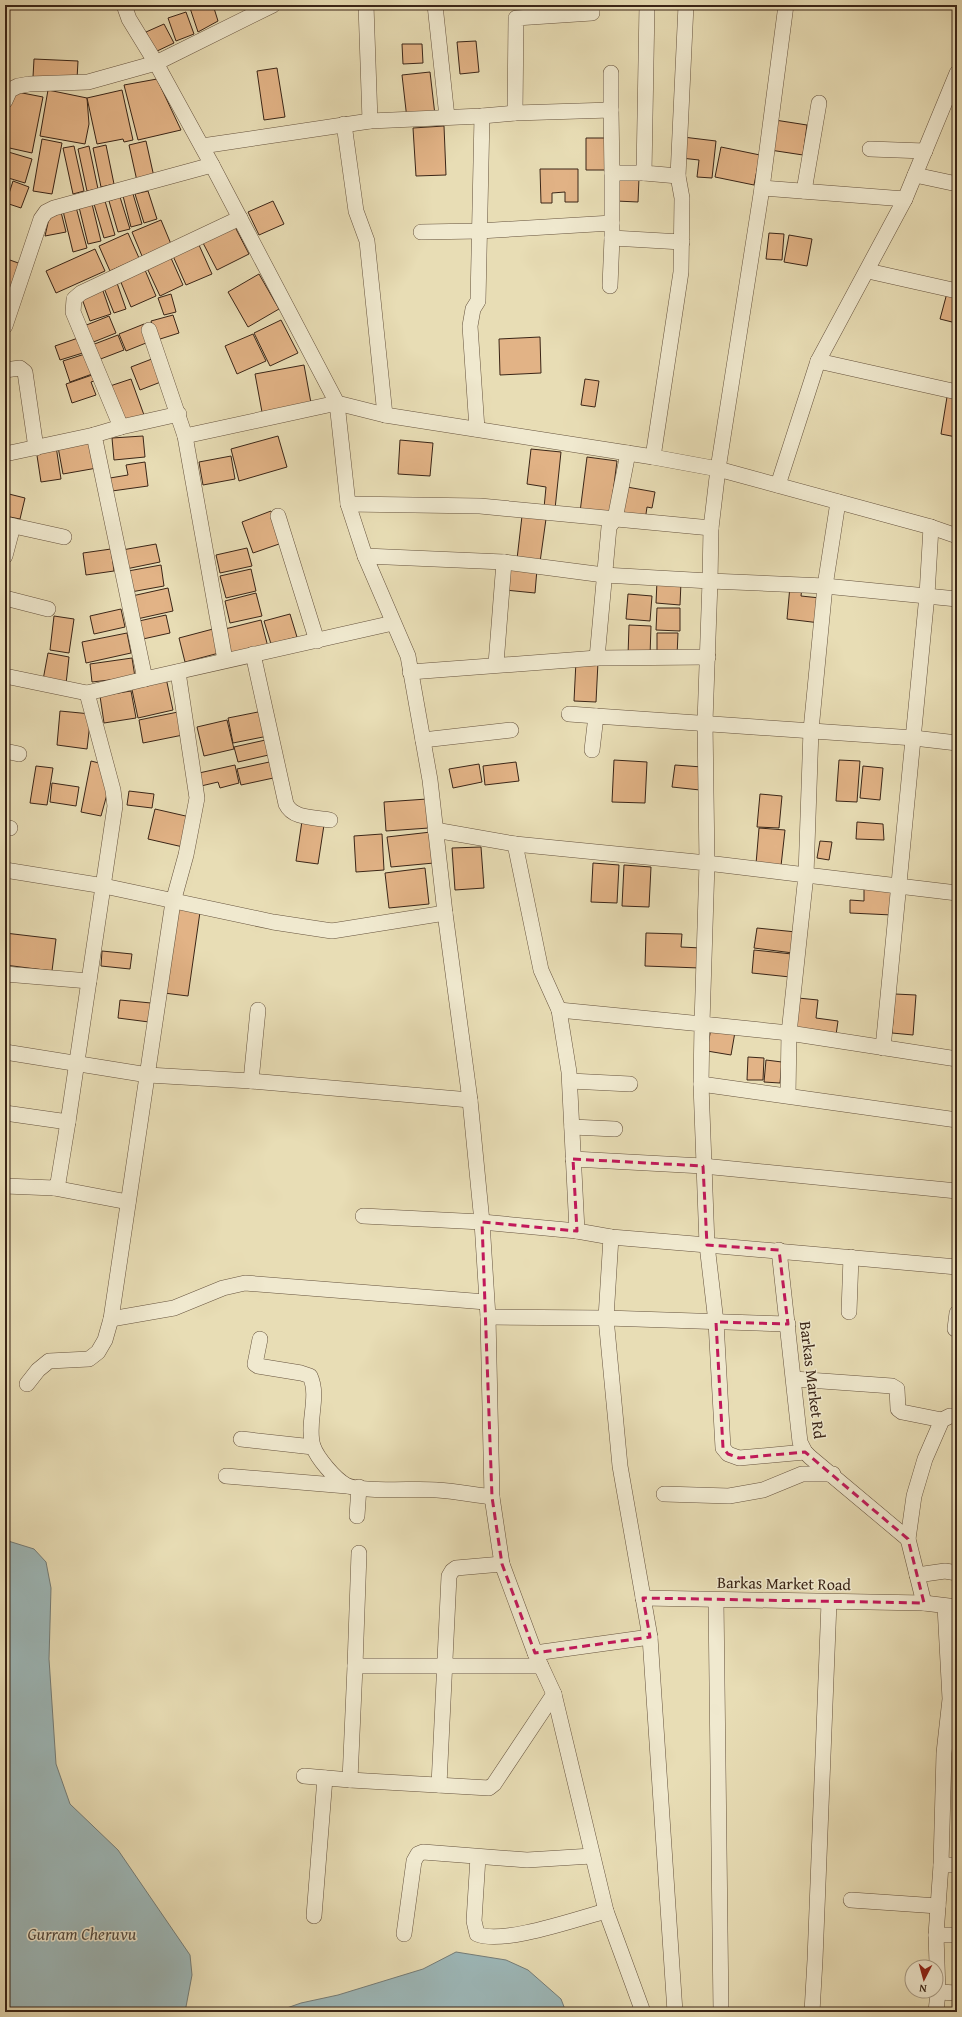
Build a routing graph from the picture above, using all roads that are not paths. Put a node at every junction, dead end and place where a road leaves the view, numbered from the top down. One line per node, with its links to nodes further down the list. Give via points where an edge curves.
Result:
1 (124, 5): 9 (street, via 129,19)
2 (274, 5): 9 (street)
3 (366, 5): 18 (street)
4 (435, 5): 17 (street)
5 (646, 5): 25 (street)
6 (686, 5): 27 (street)
7 (786, 5): 29 (street)
8 (592, 13): 15 (street, via 516,18)
9 (156, 63): 12 (street, via 88,82 18,86 10,90); 20 (street)
10 (610, 73): 14 (street)
11 (957, 73): 22 (street)
12 (5, 101)
13 (819, 103): 30 (street)
14 (611, 110): 15 (street); 24 (street)
15 (515, 112): 16 (street)
16 (482, 116): 17 (street); 34 (street)
17 (447, 117): 18 (street)
18 (370, 121): 19 (street)
19 (344, 124): 20 (street); 48 (street, via 356,211 368,241)
20 (202, 146): 23 (street)
21 (870, 149): 22 (street)
22 (925, 151): 26 (street)
23 (212, 165): 32 (street); 41 (street, via 46,212 41,219)
24 (612, 173): 25 (street); 33 (street)
25 (644, 173): 27 (street)
26 (915, 175): 28 (street); 31 (street)
27 (678, 176): 37 (street, via 682,198)
28 (957, 184)
29 (762, 188): 30 (street); 57 (street)
30 (804, 191): 31 (street)
31 (905, 199): 38 (street)
32 (240, 218): 46 (street); 49 (street, via 81,293 74,299 73,312)
33 (612, 223): 34 (street); 36 (street)
34 (479, 231): 35 (street); 50 (street, via 478,301 473,309 470,326)
35 (421, 232)
36 (612, 238): 37 (street); 39 (street)
37 (682, 242): 56 (street, via 681,272)
38 (868, 271): 40 (street); 43 (street)
39 (610, 286)
40 (957, 291)
41 (5, 326)
42 (149, 330): 47 (street)
43 (818, 361): 45 (street); 58 (street)
44 (5, 370): 53 (street, via 20,368 25,372)
45 (957, 392)
46 (337, 403): 48 (street); 52 (street); 60 (street)
47 (179, 414): 49 (street); 52 (street)
48 (385, 415): 50 (street)
49 (121, 427): 51 (street)
50 (477, 429): 54 (street)
51 (94, 434): 53 (street); 88 (street)
52 (185, 436): 83 (street)
53 (36, 448): 55 (street)
54 (628, 453): 56 (street); 62 (street)
55 (5, 454)
56 (653, 456): 57 (street)
57 (718, 468): 58 (street); 65 (street)
58 (778, 485): 59 (street)
59 (838, 502): 64 (street); 73 (street)
60 (348, 504): 62 (street, via 480,506); 69 (street)
61 (278, 516): 79 (street)
62 (615, 519): 65 (street); 71 (street, via 609,527)
63 (9, 525): 67 (street); 68 (street)
64 (931, 527): 66 (street); 74 (street)
65 (711, 528): 72 (street)
66 (957, 536)
67 (64, 537)
68 (5, 556)
69 (365, 556): 70 (street); 78 (street)
70 (504, 562): 71 (street); 84 (street)
71 (604, 575): 72 (street); 82 (street)
72 (710, 581): 73 (street); 81 (street)
73 (825, 586): 74 (street); 94 (street)
74 (927, 595): 76 (street); 95 (street)
75 (5, 598): 77 (street)
76 (957, 599)
77 (48, 609)
78 (393, 623): 79 (street); 86 (street, via 408,656)
79 (317, 641): 80 (street)
80 (253, 654): 83 (street); 99 (street, via 289,811 296,815)
81 (708, 657): 82 (street); 92 (street)
82 (597, 658): 84 (street)
83 (225, 660): 85 (street)
84 (496, 664): 86 (street)
85 (178, 672): 88 (street); 108 (street, via 197,798 186,855)
86 (410, 672): 96 (street)
87 (5, 676): 89 (street)
88 (145, 679): 89 (street)
89 (87, 693): 105 (street, via 115,806)
90 (569, 714): 91 (street)
91 (596, 716): 92 (street); 98 (street)
92 (705, 722): 94 (street); 102 (street)
93 (511, 730): 96 (street)
94 (811, 730): 95 (street); 104 (street)
95 (914, 738): 97 (street); 106 (street)
96 (423, 740): 100 (street)
97 (957, 743)
98 (592, 750)
99 (330, 820)
100 (435, 830): 101 (street); 109 (street)
101 (515, 844): 102 (street); 113 (street, via 541,970)
102 (707, 863): 104 (street); 114 (street)
103 (5, 870): 105 (street)
104 (806, 875): 106 (street); 115 (street)
105 (104, 886): 108 (street); 111 (street)
106 (900, 887): 107 (street); 116 (street)
107 (957, 893)
108 (173, 902): 109 (street, via 332,931); 120 (street)
109 (445, 913): 126 (street)
110 (5, 974): 111 (street)
111 (89, 981): 119 (street)
112 (258, 1010): 121 (street)
113 (559, 1010): 114 (street); 122 (street)
114 (702, 1024): 115 (street); 124 (street)
115 (790, 1033): 116 (street); 125 (street)
116 (883, 1048): 118 (street)
117 (5, 1052): 119 (street)
118 (957, 1059)
119 (78, 1065): 120 (street); 129 (street)
120 (148, 1076): 121 (street); 137 (street)
121 (251, 1081): 126 (street)
122 (570, 1082): 123 (street); 130 (street)
123 (630, 1084)
124 (701, 1084): 125 (street); 133 (street)
125 (788, 1095): 128 (street)
126 (470, 1100): 139 (street)
127 (5, 1113): 129 (street)
128 (957, 1120)
129 (68, 1122): 135 (street, via 58,1183)
130 (572, 1127): 131 (street); 132 (street)
131 (615, 1129)
132 (573, 1158): 133 (street); 140 (street)
133 (703, 1166): 136 (street); 142 (street)
134 (5, 1186): 135 (street)
135 (54, 1188): 137 (street)
136 (957, 1191)
137 (128, 1202): 151 (street)
138 (363, 1216): 139 (street)
139 (482, 1222): 140 (street); 146 (street)
140 (577, 1231): 141 (street)
141 (611, 1237): 142 (street); 150 (street)
142 (707, 1245): 143 (street); 152 (street)
143 (779, 1250): 144 (street); 153 (street, Barkas Market Rd)
144 (850, 1257): 145 (street); 147 (street)
145 (957, 1267)
146 (486, 1302): 149 (street); 151 (street, via 245,1282 174,1308)
147 (849, 1312)
148 (957, 1313): 154 (street)
149 (488, 1317): 150 (street); 167 (street)
150 (606, 1318): 152 (street); 174 (street, via 620,1466)
151 (111, 1319): 157 (street, via 105,1340 98,1352 89,1359 49,1361)
152 (716, 1322): 153 (street); 162 (street, via 723,1448 728,1454 739,1458)
153 (788, 1324): 156 (street, Barkas Market Rd)
154 (955, 1329)
155 (260, 1339): 161 (street, via 256,1361 258,1366 310,1376 313,1387)
156 (794, 1379): 159 (street, via 892,1386 898,1389 898,1409 902,1412); 162 (street, Barkas Market Rd, via 800,1442)
157 (27, 1384)
158 (957, 1416): 159 (street)
159 (942, 1420): 169 (street, via 925,1459 914,1496)
160 (241, 1439): 161 (street)
161 (313, 1447): 165 (street, via 332,1474)
162 (805, 1452): 163 (street, Barkas Market Rd)
163 (833, 1474): 166 (street, via 802,1474 763,1490 729,1496); 169 (street, Barkas Market Rd)
164 (226, 1476): 165 (street)
165 (353, 1487): 167 (street, via 437,1490); 168 (street)
166 (664, 1494)
167 (492, 1497): 171 (street)
168 (357, 1516)
169 (908, 1540): 173 (street)
170 (359, 1553): 181 (street)
171 (502, 1564): 180 (street); 182 (street, via 456,1568 452,1571 447,1582)
172 (957, 1573): 173 (street, via 945,1571)
173 (917, 1575): 177 (street)
174 (643, 1598): 175 (street, Barkas Market Road); 179 (street)
175 (716, 1600): 176 (street, Barkas Market Road); 208 (street)
176 (829, 1602): 177 (street, Barkas Market Road); 209 (street)
177 (924, 1603): 178 (street, Barkas Market Road)
178 (951, 1607): 184 (street)
179 (650, 1637): 180 (street); 207 (street)
180 (538, 1660): 182 (street); 183 (street)
181 (355, 1666): 182 (street); 188 (street)
182 (444, 1666): 189 (street)
183 (554, 1694): 189 (street, via 489,1788); 191 (street)
184 (953, 1699): 185 (street)
185 (950, 1753): 190 (street)
186 (304, 1776): 187 (street)
187 (325, 1778): 188 (street); 198 (street)
188 (350, 1780): 189 (street)
189 (439, 1784)
190 (950, 1806): 193 (street)
191 (592, 1856): 192 (street, via 528,1860); 197 (street)
192 (478, 1857): 197 (street, via 474,1921 477,1934 483,1937 512,1936); 199 (street, via 430,1851 418,1854 414,1861)
193 (941, 1865): 194 (street); 196 (street)
194 (957, 1865)
195 (850, 1900): 196 (street)
196 (938, 1906): 200 (street)
197 (606, 1911): 206 (street)
198 (314, 1916)
199 (404, 1934)
200 (936, 1935): 201 (street); 202 (street)
201 (957, 1935)
202 (937, 1959)
203 (944, 1992): 204 (street)
204 (957, 1993)
205 (937, 1999): 210 (street)
206 (643, 2012)
207 (675, 2012)
208 (721, 2012)
209 (812, 2012)
210 (936, 2012)

